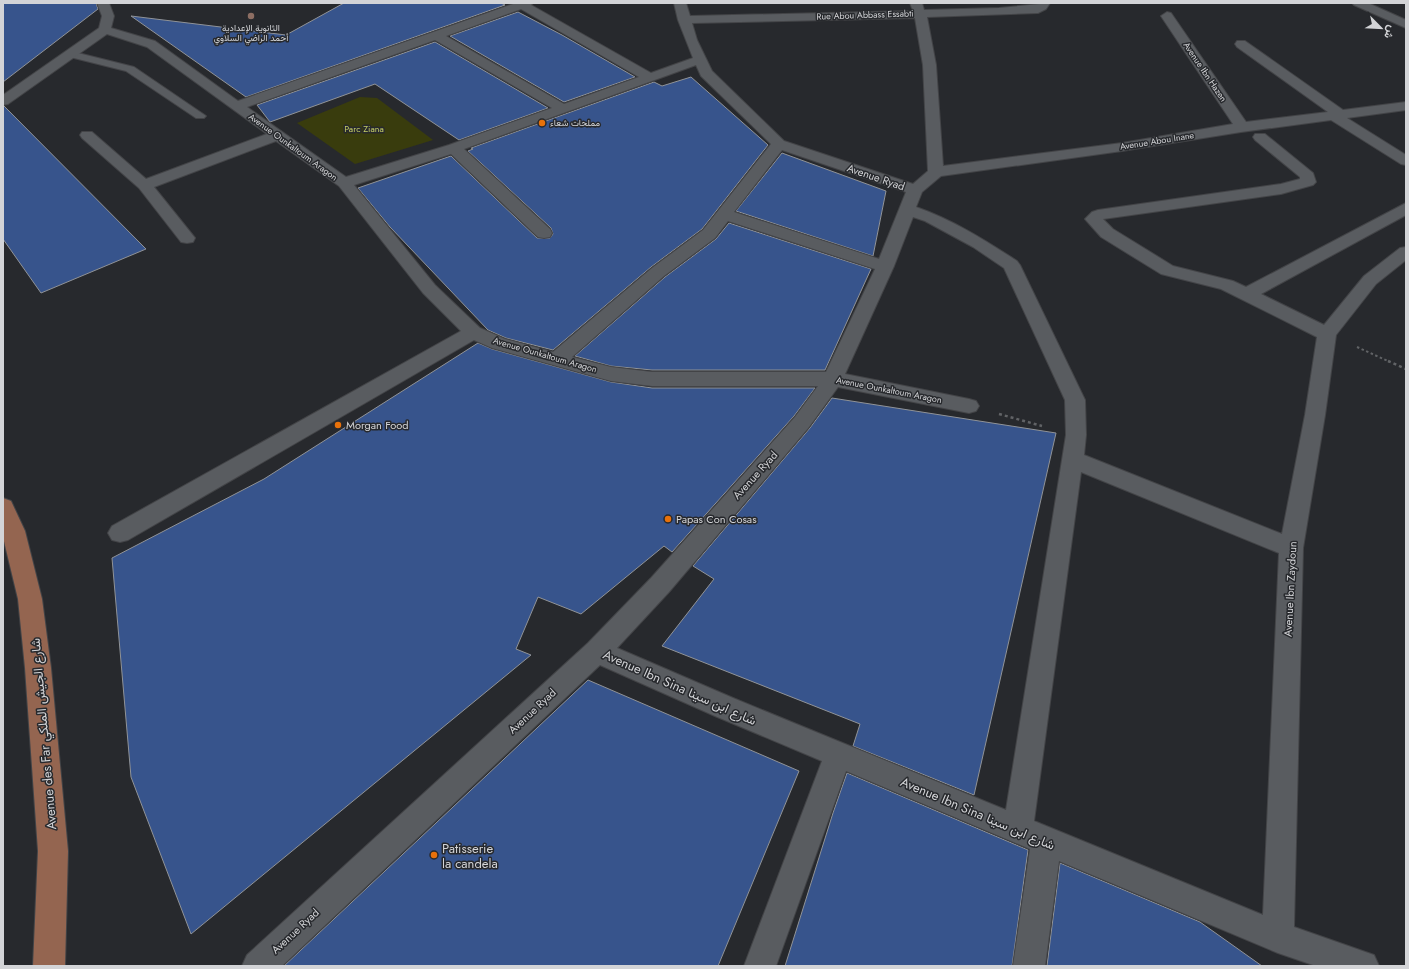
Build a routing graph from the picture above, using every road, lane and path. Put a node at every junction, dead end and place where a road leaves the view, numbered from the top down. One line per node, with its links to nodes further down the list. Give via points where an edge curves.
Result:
1 (103, 3): 9 (street, via 108,16)
2 (1044, 3): 5 (street, Rue Abou Abbass Essabti, via 1038,9 1026,10)
3 (1358, 3): 8 (street)
4 (525, 4): 10 (street); 14 (street)
5 (918, 8): 6 (street, Rue Abou Abbass Essabti); 28 (street, via 931,66)
6 (682, 11): 13 (street, Avenue Ryad)
7 (1167, 16): 21 (street, Avenue Ibn Hazen)
8 (1406, 24)
9 (104, 30): 12 (street); 16 (street, Avenue Ounkaltoum Aragon, via 151,44)
10 (436, 34): 16 (street); 18 (street)
11 (1241, 44): 19 (street)
12 (70, 54): 15 (street); 20 (lane, via 130,69)
13 (699, 60): 14 (street); 25 (street, Avenue Ryad, via 706,73)
14 (649, 77): 18 (street)
15 (3, 101)
16 (236, 106): 23 (street, Avenue Ounkaltoum Aragon)
17 (1406, 106): 19 (street, Avenue Abou Inane)
18 (561, 108): 26 (street)
19 (1336, 115): 21 (street, Avenue Abou Inane); 27 (street)
20 (200, 116)
21 (1243, 128): 28 (street, Avenue Abou Inane)
22 (87, 135): 30 (street)
23 (277, 135): 29 (street, Avenue Ounkaltoum Aragon); 30 (street)
24 (1260, 137): 38 (street, via 1308,176 1308,182 1281,189 1098,215 1093,219 1107,233 1167,270 1214,280)
25 (780, 144): 31 (street, Avenue Ryad); 33 (street)
26 (454, 148): 29 (street); 34 (street)
27 (1406, 161)
28 (936, 172): 31 (street)
29 (344, 184): 39 (street, Avenue Ounkaltoum Aragon, via 429,289)
30 (144, 185): 35 (street)
31 (911, 199): 37 (street, Avenue Ryad); 45 (street, via 930,218 979,243 1011,265 1075,400)
32 (1406, 208): 38 (street)
33 (724, 214): 37 (street); 41 (street, via 696,245 658,272)
34 (544, 233)
35 (186, 238)
36 (1406, 252): 40 (street, Avenue Ibn Zaydoun, via 1370,280)
37 (885, 266): 43 (street, Avenue Ryad)
38 (1248, 294): 40 (street)
39 (473, 332): 41 (street, Avenue Ounkaltoum Aragon, via 499,344); 47 (street)
40 (1327, 334): 42 (path); 48 (street, Avenue Ibn Zaydoun, via 1314,423)
41 (556, 360): 43 (street, Avenue Ounkaltoum Aragon, via 611,374 652,379)
42 (1406, 369)
43 (834, 379): 44 (street, Avenue Ounkaltoum Aragon); 49 (street, Avenue Ryad, via 802,422 660,585)
44 (969, 406): 45 (path)
45 (1074, 447): 48 (street); 51 (street)
46 (3, 507): 54 (main road, Avenue des Far شارع الجيش الملكي, via 13,531 30,599 38,668 53,851)
47 (120, 533)
48 (1290, 548): 53 (street, Avenue Ibn Zaydoun)
49 (597, 651): 50 (street, Avenue Ibn Sina شارع ابن سينا); 55 (street, Avenue Ryad)
50 (838, 755): 51 (street, Avenue Ibn Sina شارع ابن سينا); 56 (street)
51 (1018, 829): 52 (street, Avenue Ibn Sina شارع ابن سينا)
52 (1046, 842): 53 (street, Avenue Ibn Sina شارع ابن سينا); 57 (street)
53 (1278, 937): 58 (street, Avenue Ibn Sina شارع ابن سينا)
54 (49, 966)
55 (258, 966)
56 (760, 966)
57 (1029, 966)
58 (1363, 966)

